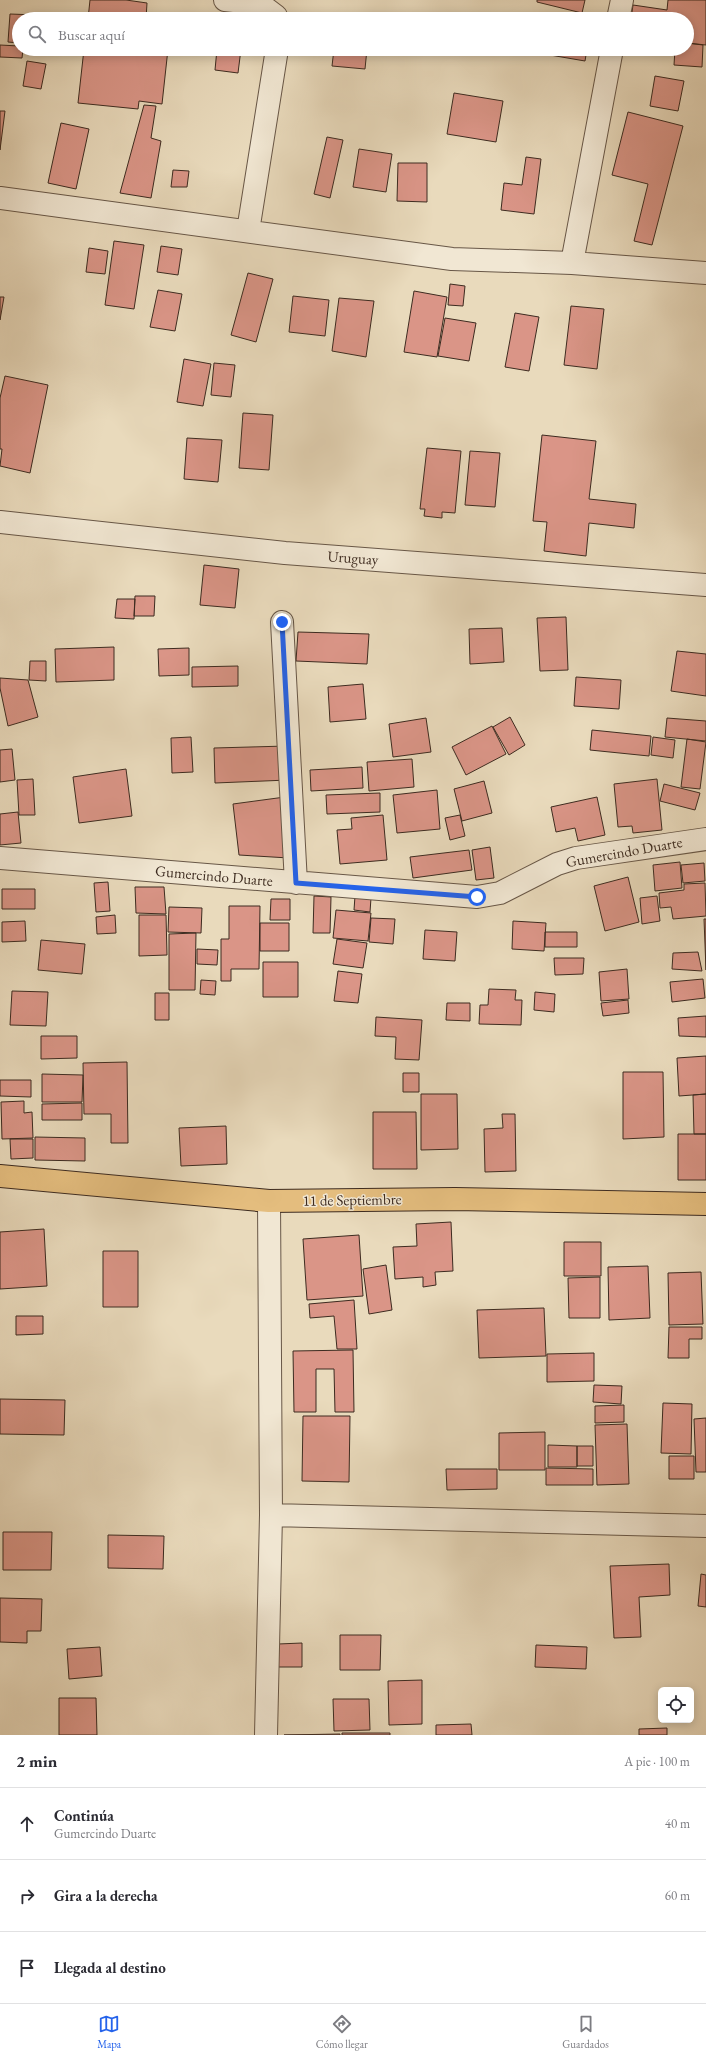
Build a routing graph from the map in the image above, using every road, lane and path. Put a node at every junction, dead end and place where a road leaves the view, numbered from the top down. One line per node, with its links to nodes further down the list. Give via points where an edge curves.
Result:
1 (225, 0): 3 (street, via 260,4)
2 (622, 0): 4 (street)
3 (271, 12)
4 (619, 12)
5 (276, 56): 8 (street)
6 (611, 56): 9 (street)
7 (0, 198): 8 (street)
8 (248, 231): 9 (street, via 452,259)
9 (572, 263): 10 (street)
10 (706, 273)
11 (0, 522): 12 (street, Uruguay, via 285,553)
12 (706, 586)
13 (282, 622): 16 (street)
14 (706, 839): 16 (street, Gumercindo Duarte, via 576,858 557,864 500,893 477,897)
15 (0, 858): 16 (street, Gumercindo Duarte)
16 (296, 883)
17 (0, 1176): 18 (main road, 11 de Septiembre)
18 (269, 1201): 19 (main road, 11 de Septiembre, via 455,1199); 20 (street)
19 (706, 1204)
20 (271, 1515): 21 (street); 22 (street)
21 (706, 1526)
22 (266, 1735)

